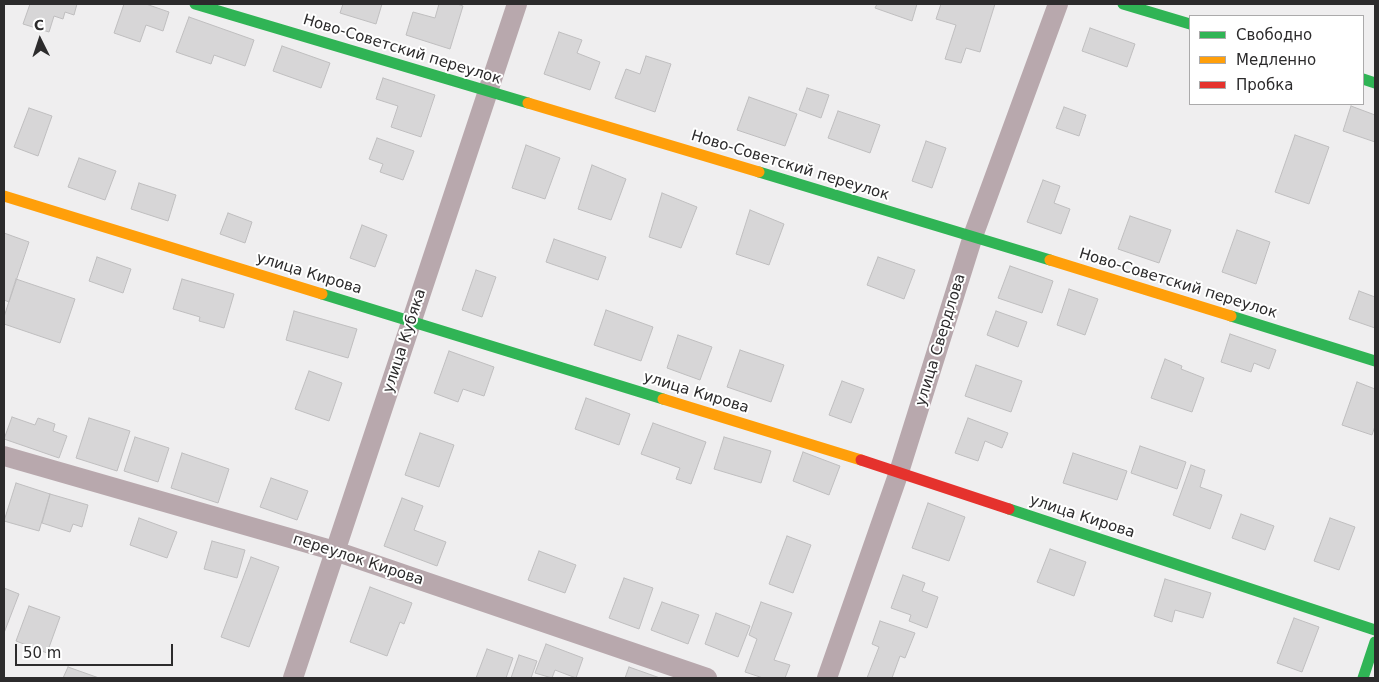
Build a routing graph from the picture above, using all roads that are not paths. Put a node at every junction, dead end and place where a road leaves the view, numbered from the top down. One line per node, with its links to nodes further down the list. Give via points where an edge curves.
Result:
1 (195, 4): 6 (street, Ново-Советский переулок)
2 (517, 4): 6 (street, улица Кубяка)
3 (1058, 4): 8 (street, улица Свердлова)
4 (1123, 4): 5 (street)
5 (1189, 24)
6 (488, 92): 8 (street, Ново-Советский переулок); 9 (street, улица Кубяка)
7 (4, 196): 9 (street, улица Кирова)
8 (974, 236): 10 (street, Ново-Советский переулок); 12 (street, улица Свердлова)
9 (411, 322): 12 (street, улица Кирова); 13 (street, улица Кубяка)
10 (1375, 361)
11 (4, 456): 13 (street, переулок Кирова)
12 (899, 472): 14 (street, улица Кирова); 18 (street, улица Свердлова)
13 (335, 551): 16 (street, улица Кубяка); 17 (street, переулок Кирова)
14 (1375, 630)
15 (1375, 642): 19 (street)
16 (293, 678)
17 (707, 678)
18 (827, 678)
19 (1362, 678)

